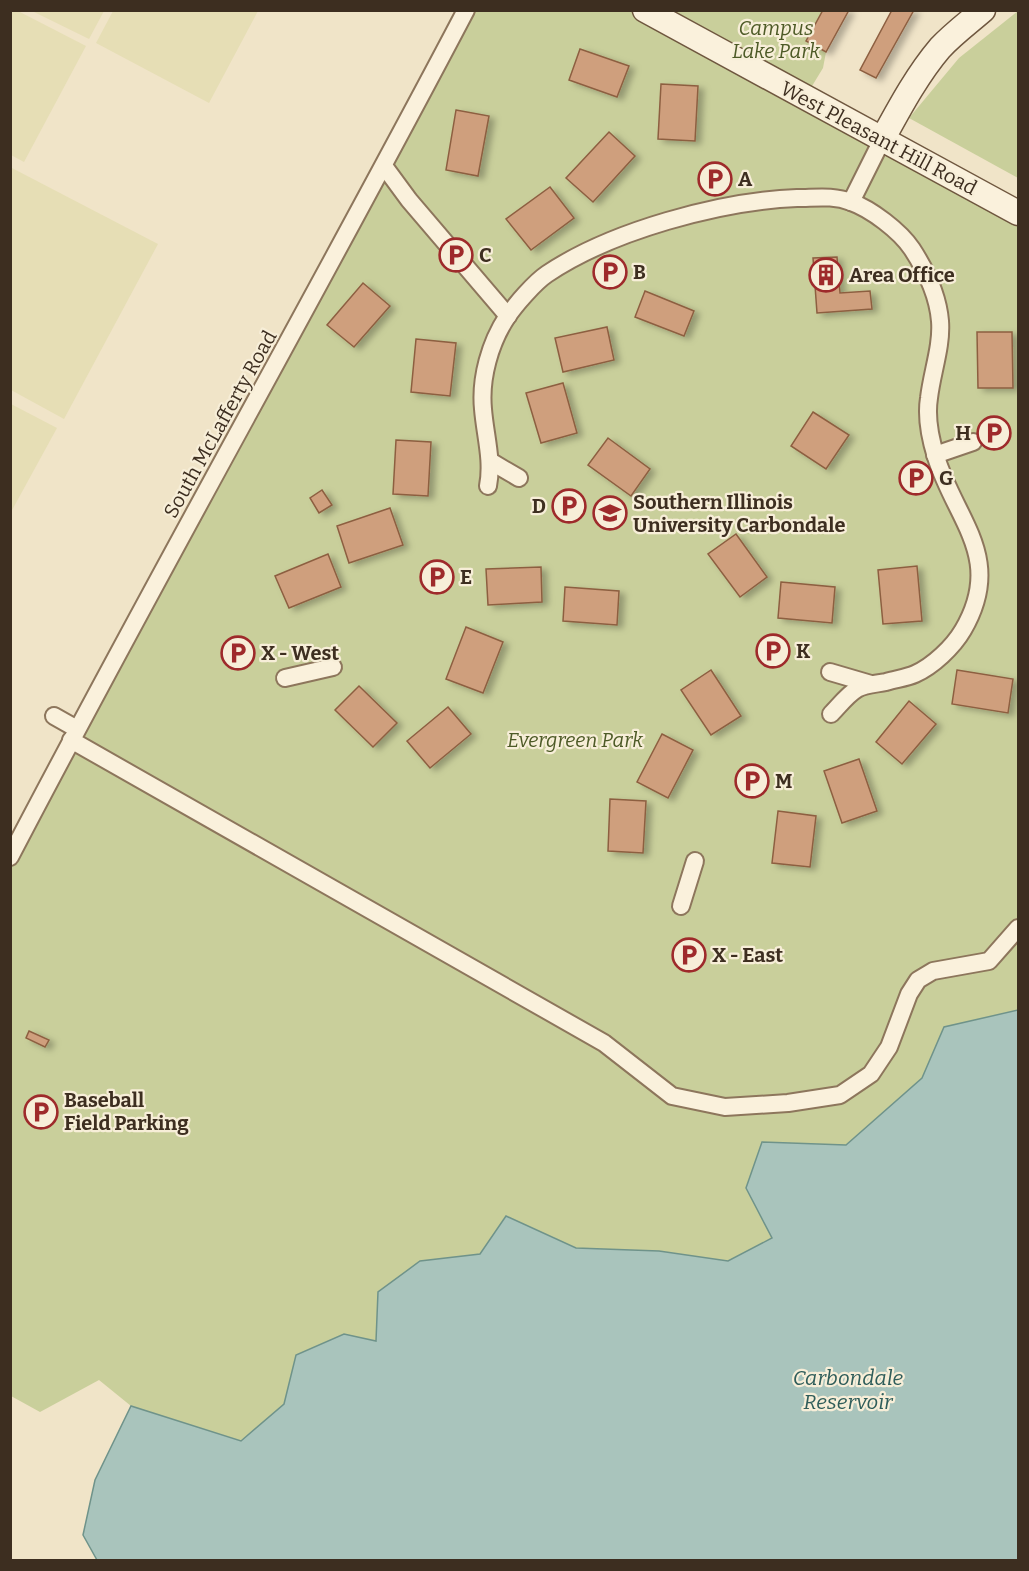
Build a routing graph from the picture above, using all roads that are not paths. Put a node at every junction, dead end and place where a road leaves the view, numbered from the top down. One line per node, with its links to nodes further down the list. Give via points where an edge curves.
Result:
1 (466, 10): 5 (street, South McLafferty Road)
2 (645, 10): 4 (street, West Pleasant Hill Road)
3 (983, 10): 4 (street, via 935,55)
4 (882, 140): 6 (street); 7 (street, West Pleasant Hill Road)
5 (384, 166): 8 (street); 20 (street, South McLafferty Road)
6 (851, 202): 8 (street, via 829,197 777,199 668,221 606,242 572,259 544,276); 10 (street, via 880,219 906,242 936,299 940,321 928,400)
7 (1018, 213)
8 (508, 316): 11 (street, via 493,347 484,383)
9 (973, 442): 10 (street)
10 (935, 455): 17 (street, via 977,552 980,567 976,599 962,633 936,660 915,674)
11 (490, 461): 12 (street); 13 (street)
12 (519, 478)
13 (488, 486)
14 (333, 667): 16 (street)
15 (830, 672): 17 (street)
16 (285, 678)
17 (875, 684): 18 (street, via 856,690)
18 (831, 714)
19 (54, 716): 20 (street)
20 (74, 734): 21 (street, South McLafferty Road); 24 (street, via 604,1043 672,1096 726,1107 840,1095 871,1074 889,1047 918,980 933,971 989,961)
21 (10, 857)
22 (695, 861): 23 (street)
23 (681, 906)
24 (1018, 928)

